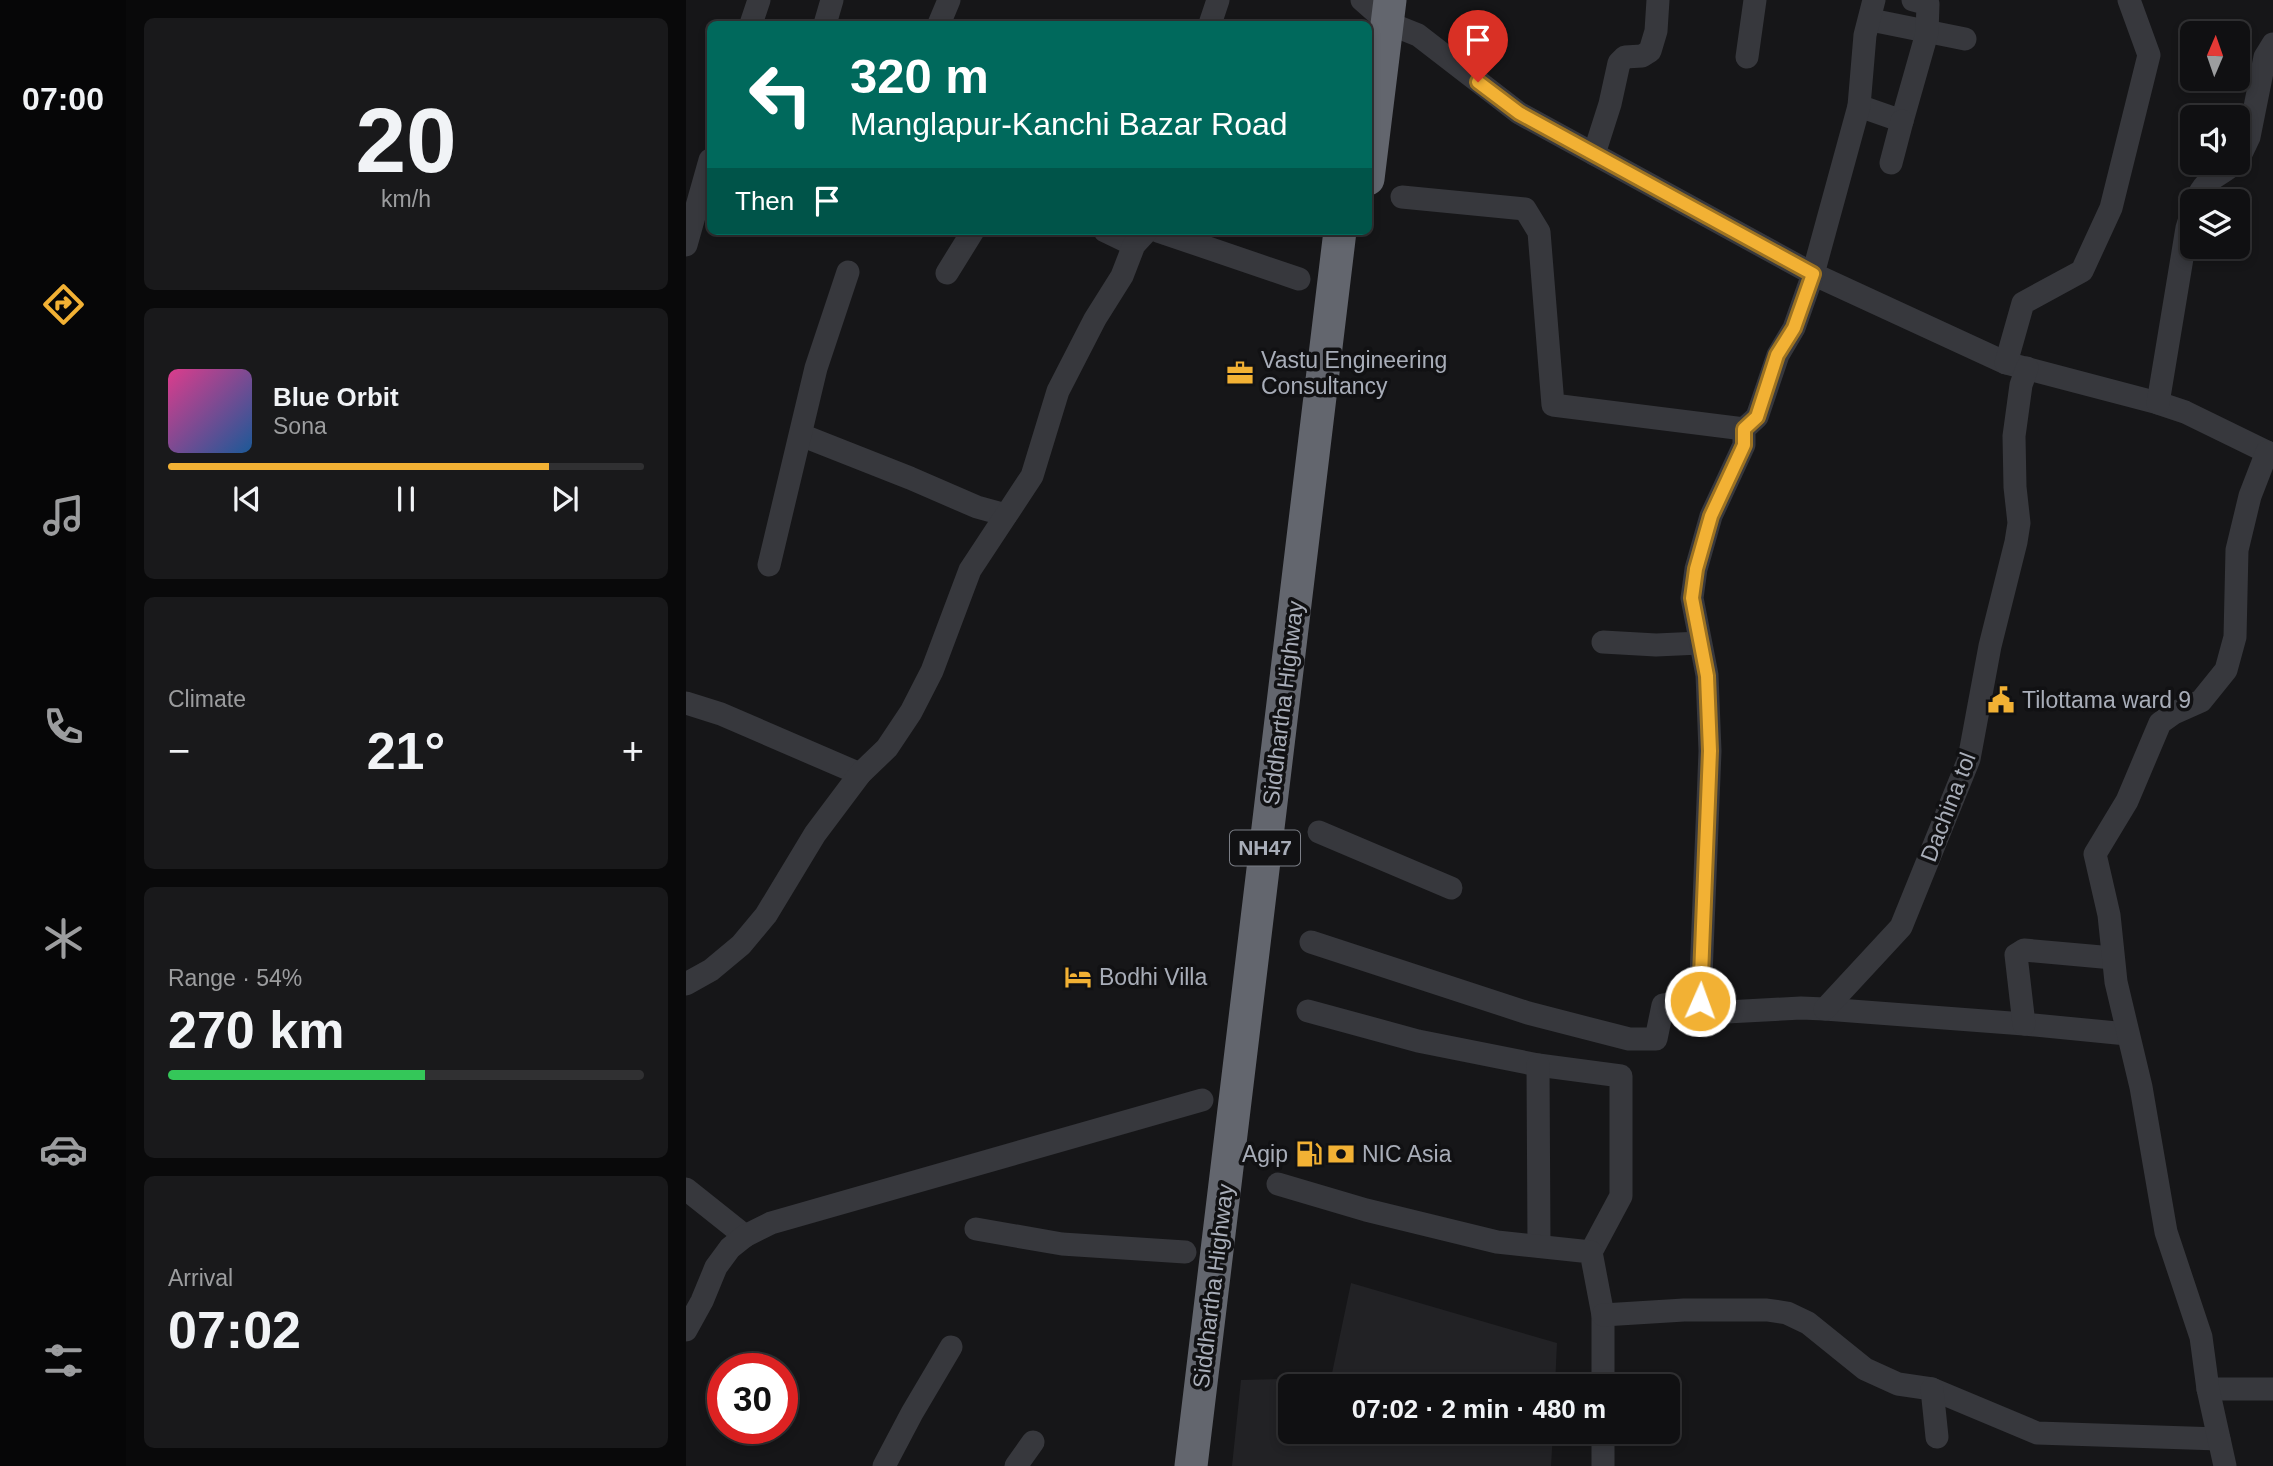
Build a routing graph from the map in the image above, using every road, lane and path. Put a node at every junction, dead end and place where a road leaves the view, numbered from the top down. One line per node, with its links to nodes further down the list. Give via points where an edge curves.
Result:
1 (758, 0): 11 (street)
2 (832, 0): 12 (street)
3 (949, 0): 13 (street)
4 (1218, 0): 14 (street)
5 (1658, 0): 23 (street, via 1650,51 1619,63)
6 (1755, 0): 19 (street)
7 (1913, 0): 15 (street, via 1928,4)
8 (2129, 0): 40 (street, Dachina tol, via 2149,55 2111,208 2082,271 2023,303)
9 (1373, 9): 17 (highway); 23 (street, via 1418,35 1519,113)
10 (1872, 10): 15 (street); 20 (street, via 1865,35)
11 (752, 21)
12 (826, 21)
13 (940, 21)
14 (1211, 21)
15 (1927, 33): 16 (street); 21 (street)
16 (1965, 39)
17 (1372, 43)
18 (2273, 44): 22 (street, via 2265,57)
19 (1747, 57)
20 (1859, 106): 21 (street); 38 (street)
21 (1902, 121): 24 (street)
22 (2250, 131)
23 (1594, 154): 38 (street)
24 (1891, 163)
25 (707, 171): 34 (street)
26 (2216, 175): 27 (street)
27 (2200, 189)
28 (1402, 197): 42 (street, via 1525,209 1539,232 1553,405)
29 (971, 235): 37 (street)
30 (1170, 235): 39 (street)
31 (1340, 235): 84 (highway, Siddhartha Highway / NH47)
32 (1362, 235): 85 (highway, Siddhartha Highway / NH47)
33 (1141, 238): 45 (street, via 1058,391 1032,476)
34 (686, 245)
35 (2183, 259): 41 (street)
36 (848, 272): 43 (street, via 816,368)
37 (947, 273)
38 (1813, 274): 40 (street); 42 (street, via 1794,328 1777,355 1757,417)
39 (1299, 279)
40 (2017, 365): 41 (street); 57 (street, Dachina tol, via 2021,385 2014,436 2016,542 1969,759 1901,927)
41 (2158, 403): 44 (street)
42 (1744, 429): 48 (street, via 1744,445 1711,516 1696,569 1692,598)
43 (801, 435): 45 (street); 46 (street)
44 (2270, 453): 54 (street, via 2250,496 2237,550 2235,637 2226,670 2202,701 2160,723 2127,801 2095,854)
45 (1006, 515): 50 (street, via 970,570 932,671 911,712 887,748)
46 (769, 565)
47 (1604, 642): 48 (street)
48 (1700, 643): 56 (street, via 1707,676 1710,751)
49 (686, 703): 50 (street)
50 (860, 774): 55 (street, via 741,945 711,970)
51 (1319, 832): 52 (street)
52 (1451, 888)
53 (1311, 942): 56 (street, via 1528,1013 1629,1039 1656,1039 1663,1005)
54 (2113, 958): 59 (street, via 2020,951); 60 (street)
55 (687, 981)
56 (1700, 1001): 57 (street, via 1726,1012)
57 (1825, 1009): 59 (street)
58 (1308, 1011): 61 (street, via 1418,1041)
59 (2024, 1024): 60 (street)
60 (2127, 1034): 76 (street, via 2166,1232 2201,1336)
61 (1538, 1065): 67 (street); 68 (street, via 1621,1076 1621,1196)
62 (1202, 1100): 66 (street, via 797,1215)
63 (1278, 1184): 67 (street, via 1497,1242)
64 (686, 1189): 66 (street)
65 (976, 1229): 69 (street, via 1062,1244)
66 (745, 1236): 70 (street, via 730,1248)
67 (1539, 1245): 68 (street)
68 (1591, 1251): 71 (street)
69 (1185, 1252)
70 (694, 1297): 72 (street)
71 (1602, 1315): 74 (street); 75 (street, via 1709,1310 1787,1313 1808,1323 1866,1369 1898,1384)
72 (686, 1330)
73 (951, 1348): 82 (street)
74 (1603, 1374)
75 (1932, 1389): 78 (street); 79 (street, via 2037,1433)
76 (2208, 1389): 77 (street); 79 (street)
77 (2273, 1389)
78 (1937, 1437)
79 (2219, 1439): 87 (street)
80 (1033, 1442): 83 (street)
81 (1603, 1444): 86 (street)
82 (884, 1466)
83 (1016, 1466)
84 (1191, 1466)
85 (1214, 1466)
86 (1603, 1466)
87 (2225, 1466)

